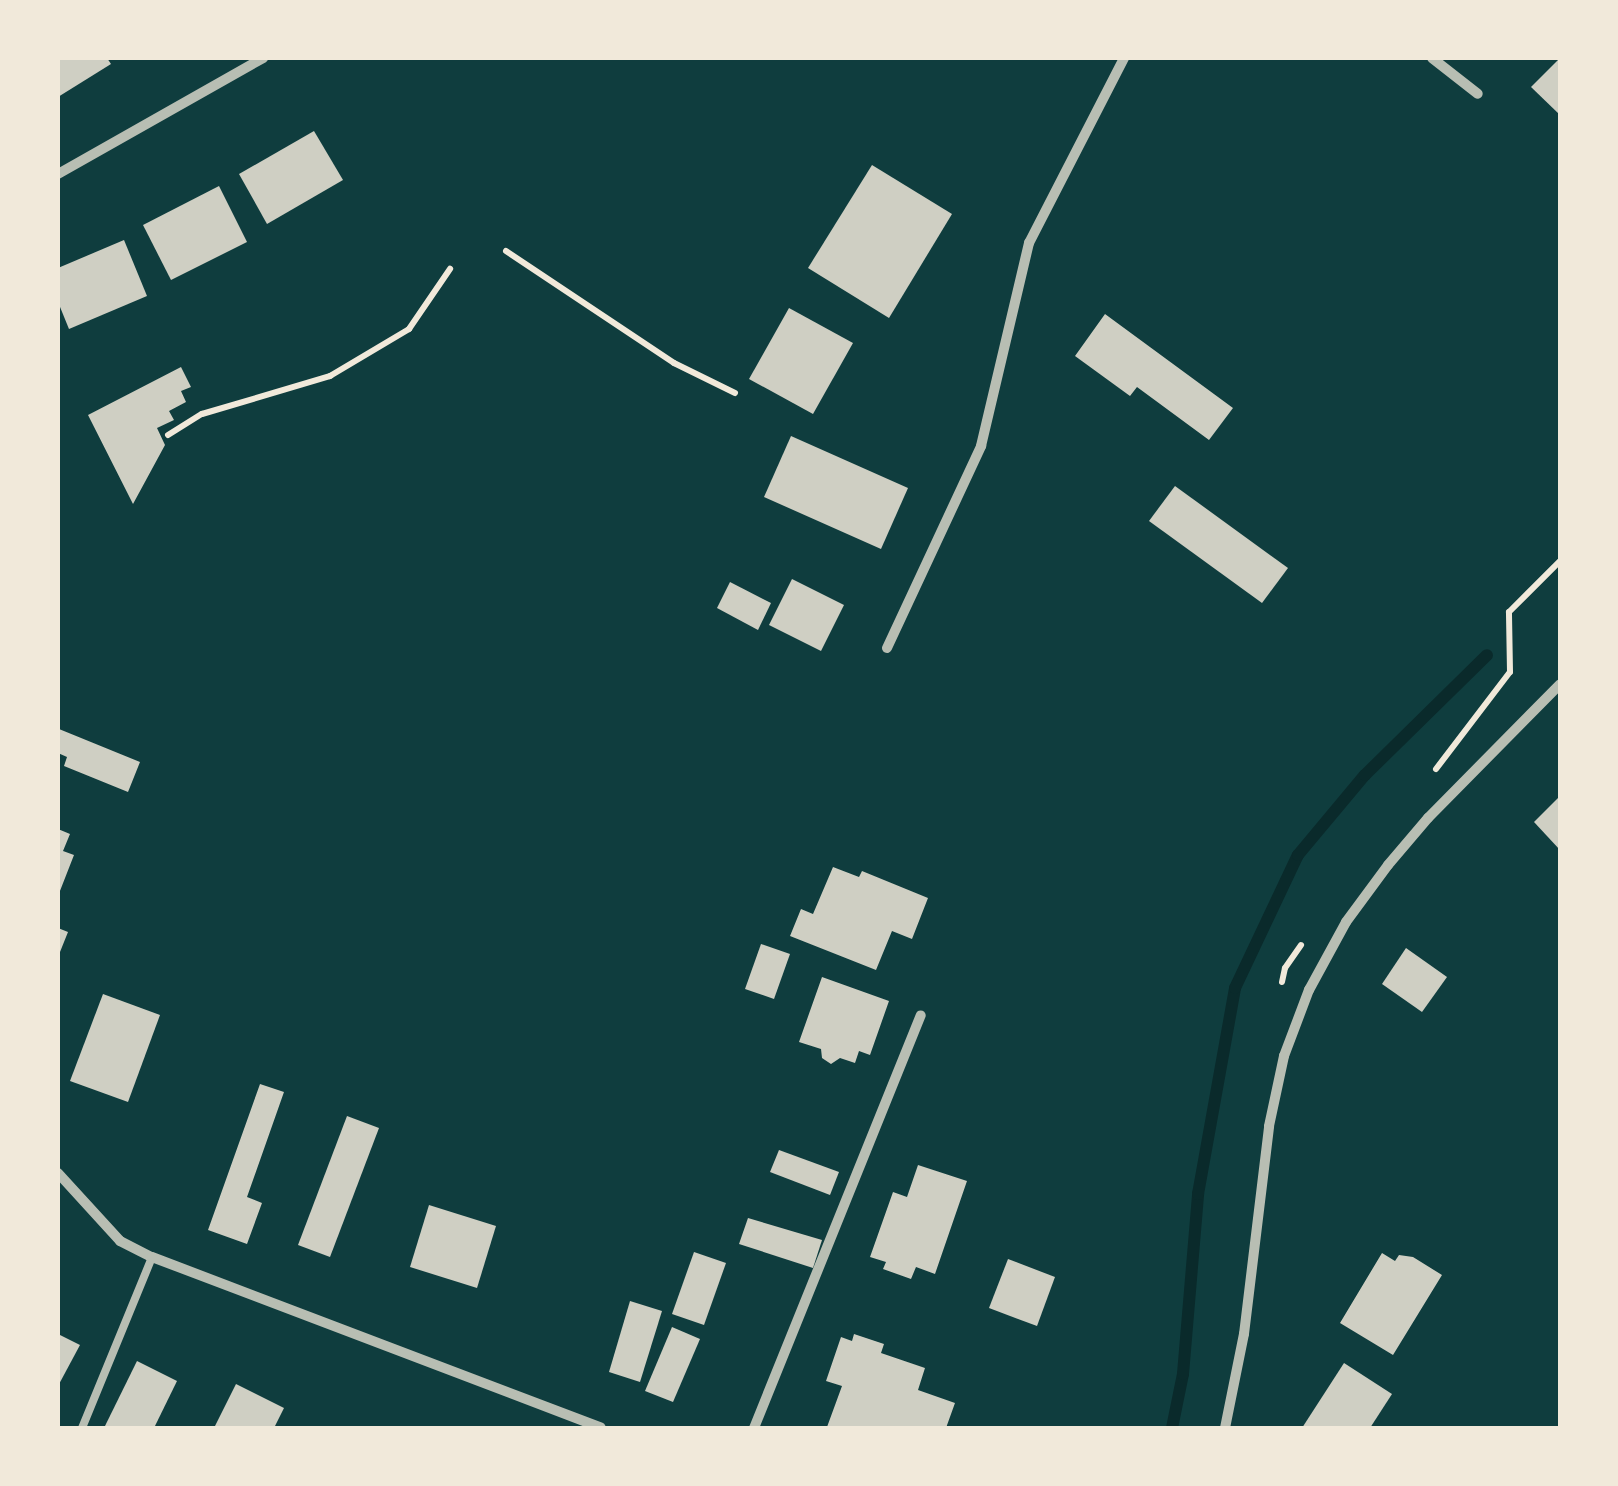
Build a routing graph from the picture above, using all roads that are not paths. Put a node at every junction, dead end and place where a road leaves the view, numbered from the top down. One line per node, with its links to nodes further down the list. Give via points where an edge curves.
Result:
1 (262, 58): 5 (street)
2 (1124, 58): 6 (street, via 1029,243 981,446)
3 (1432, 58): 4 (street)
4 (1478, 94)
5 (58, 174)
6 (887, 648)
7 (1560, 684): 14 (street, via 1388,865 1346,922 1309,990 1268,1126 1244,1334)
8 (921, 1015): 13 (street)
9 (58, 1173): 10 (street, via 120,1240)
10 (152, 1257): 11 (lane); 12 (street)
11 (82, 1428)
12 (601, 1428)
13 (754, 1428)
14 (1225, 1428)

